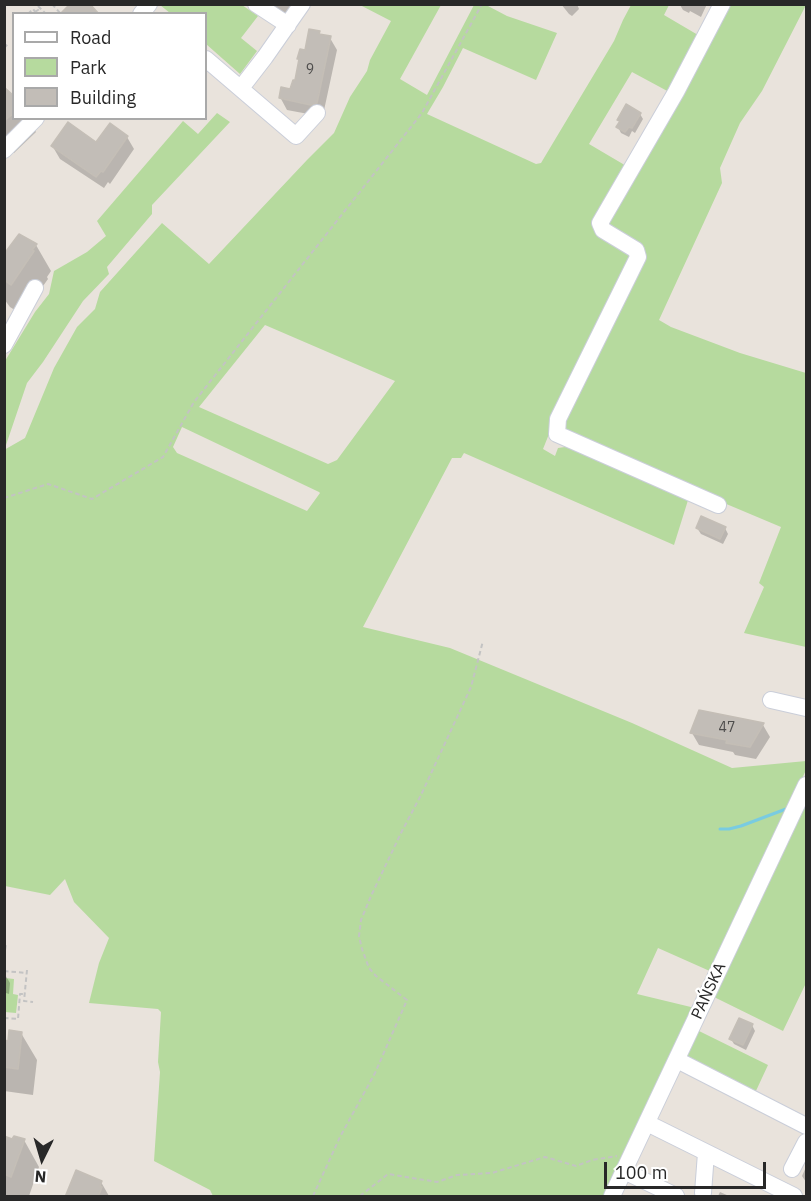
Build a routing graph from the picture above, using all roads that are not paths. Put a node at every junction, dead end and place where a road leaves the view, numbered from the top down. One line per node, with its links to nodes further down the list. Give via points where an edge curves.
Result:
1 (256, 4): 4 (street)
2 (302, 4): 4 (street)
3 (722, 4): 12 (street, via 600,223 603,230 636,250 638,257 558,419 557,434)
4 (288, 25): 6 (street)
5 (207, 60): 6 (street)
6 (240, 88): 7 (street, via 296,135)
7 (317, 114)
8 (34, 120): 9 (street)
9 (4, 150)
10 (35, 288): 11 (street)
11 (4, 345)
12 (717, 505)
13 (771, 700): 14 (street)
14 (807, 708)
15 (807, 785): 16 (street, PAŃSKA)
16 (677, 1060): 17 (street, PAŃSKA); 18 (street)
17 (647, 1124): 20 (street); 22 (street, PAŃSKA)
18 (807, 1126)
19 (807, 1143): 21 (street)
20 (706, 1153): 23 (street); 26 (street)
21 (792, 1169)
22 (624, 1171): 24 (street, PAŃSKA); 25 (street)
23 (703, 1193)
24 (612, 1197)
25 (675, 1197)
26 (794, 1197)

